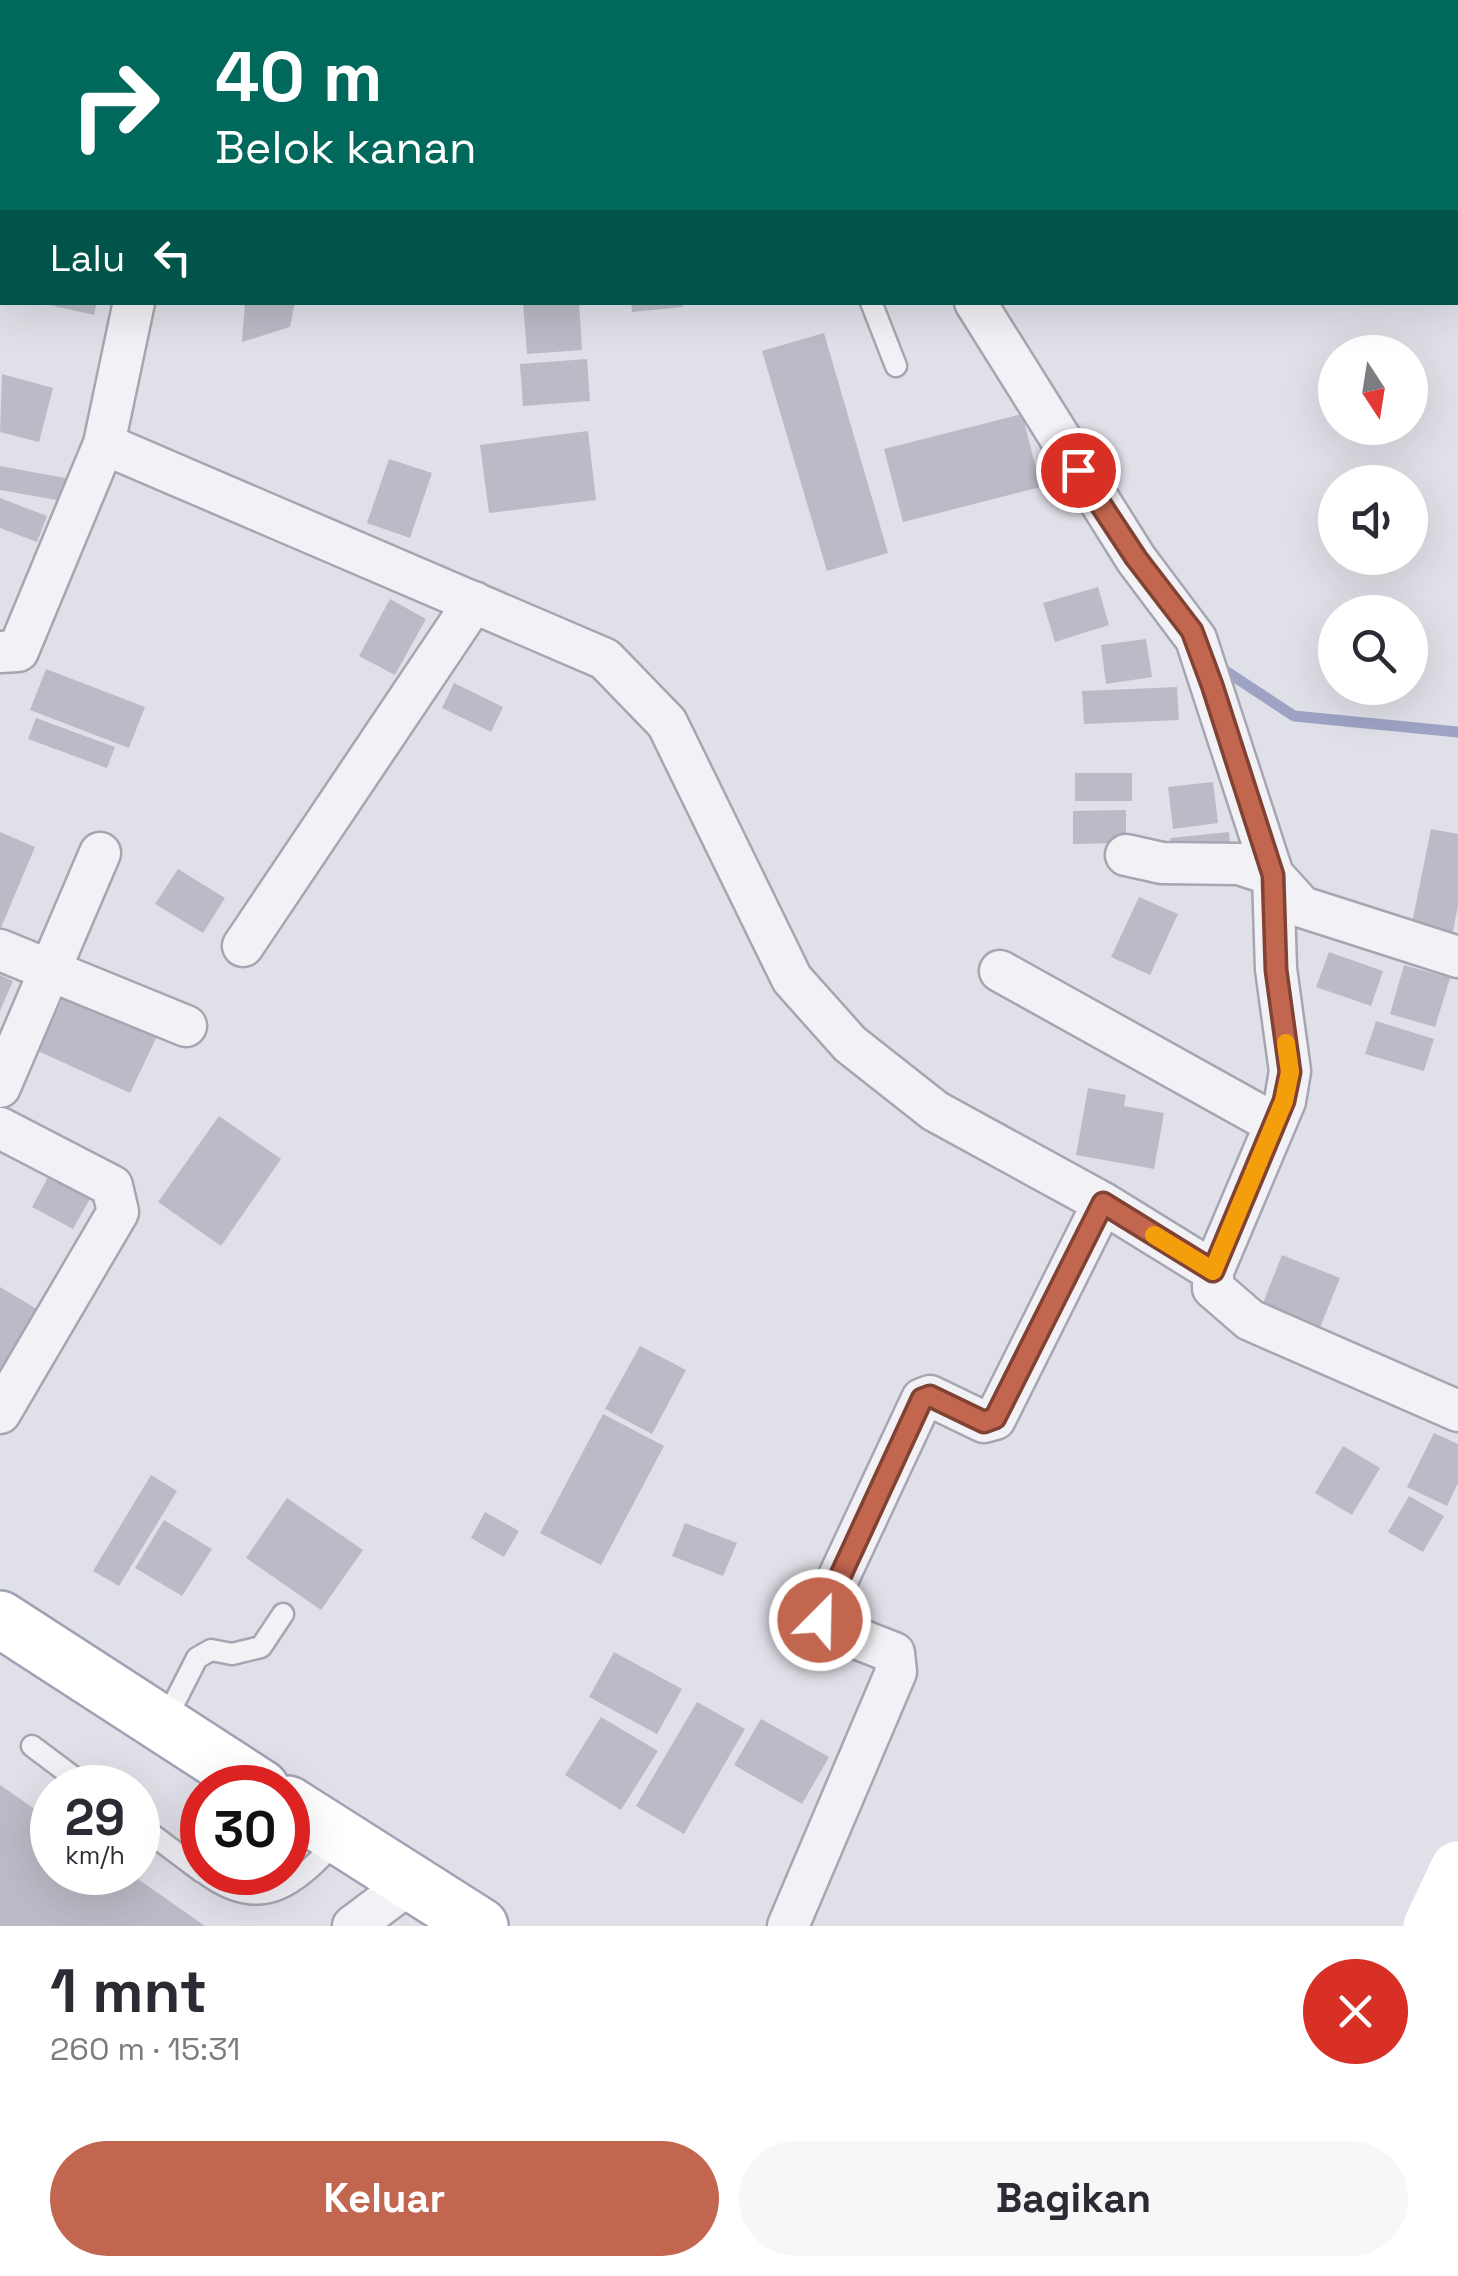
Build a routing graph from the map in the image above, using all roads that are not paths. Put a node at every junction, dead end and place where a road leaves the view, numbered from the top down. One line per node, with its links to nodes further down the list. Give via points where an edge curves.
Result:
1 (133, 305): 5 (street)
2 (872, 305): 4 (lane)
3 (977, 305): 10 (street, via 1201,655)
4 (896, 366)
5 (104, 444): 6 (street); 7 (street, via 18,651)
6 (474, 602): 11 (street); 20 (street, via 605,659 666,723 792,979 850,1044 934,1111)
7 (0, 652)
8 (100, 854): 14 (street)
9 (1126, 856): 10 (street, via 1239,864)
10 (1273, 875): 13 (street, via 1302,907); 18 (street, via 1276,970 1290,1072)
11 (243, 946)
12 (0, 950): 14 (street)
13 (1458, 958)
14 (47, 970): 16 (street); 17 (street)
15 (1000, 972): 18 (street)
16 (186, 1026)
17 (0, 1087)
18 (1275, 1124): 21 (street)
19 (0, 1128): 23 (street, via 112,1186 118,1212)
20 (1103, 1203): 21 (street); 37 (street, via 995,1418 984,1422 930,1396 922,1399 821,1616 823,1624 894,1653 896,1672)
21 (1213, 1271): 22 (street, via 1212,1288 1250,1320)
22 (1458, 1412)
23 (0, 1413)
24 (283, 1614): 26 (lane, via 260,1647 232,1654 211,1650 198,1658)
25 (0, 1619): 26 (main road)
26 (164, 1725): 29 (main road)
27 (32, 1746): 28 (lane)
28 (57, 1765)
29 (226, 1765)
30 (310, 1818): 31 (main road)
31 (340, 1838): 32 (lane); 34 (main road)
32 (310, 1869)
33 (1458, 1869): 38 (main road)
34 (410, 1883): 35 (street); 36 (main road)
35 (354, 1926)
36 (480, 1926)
37 (788, 1926)
38 (1431, 1926)

